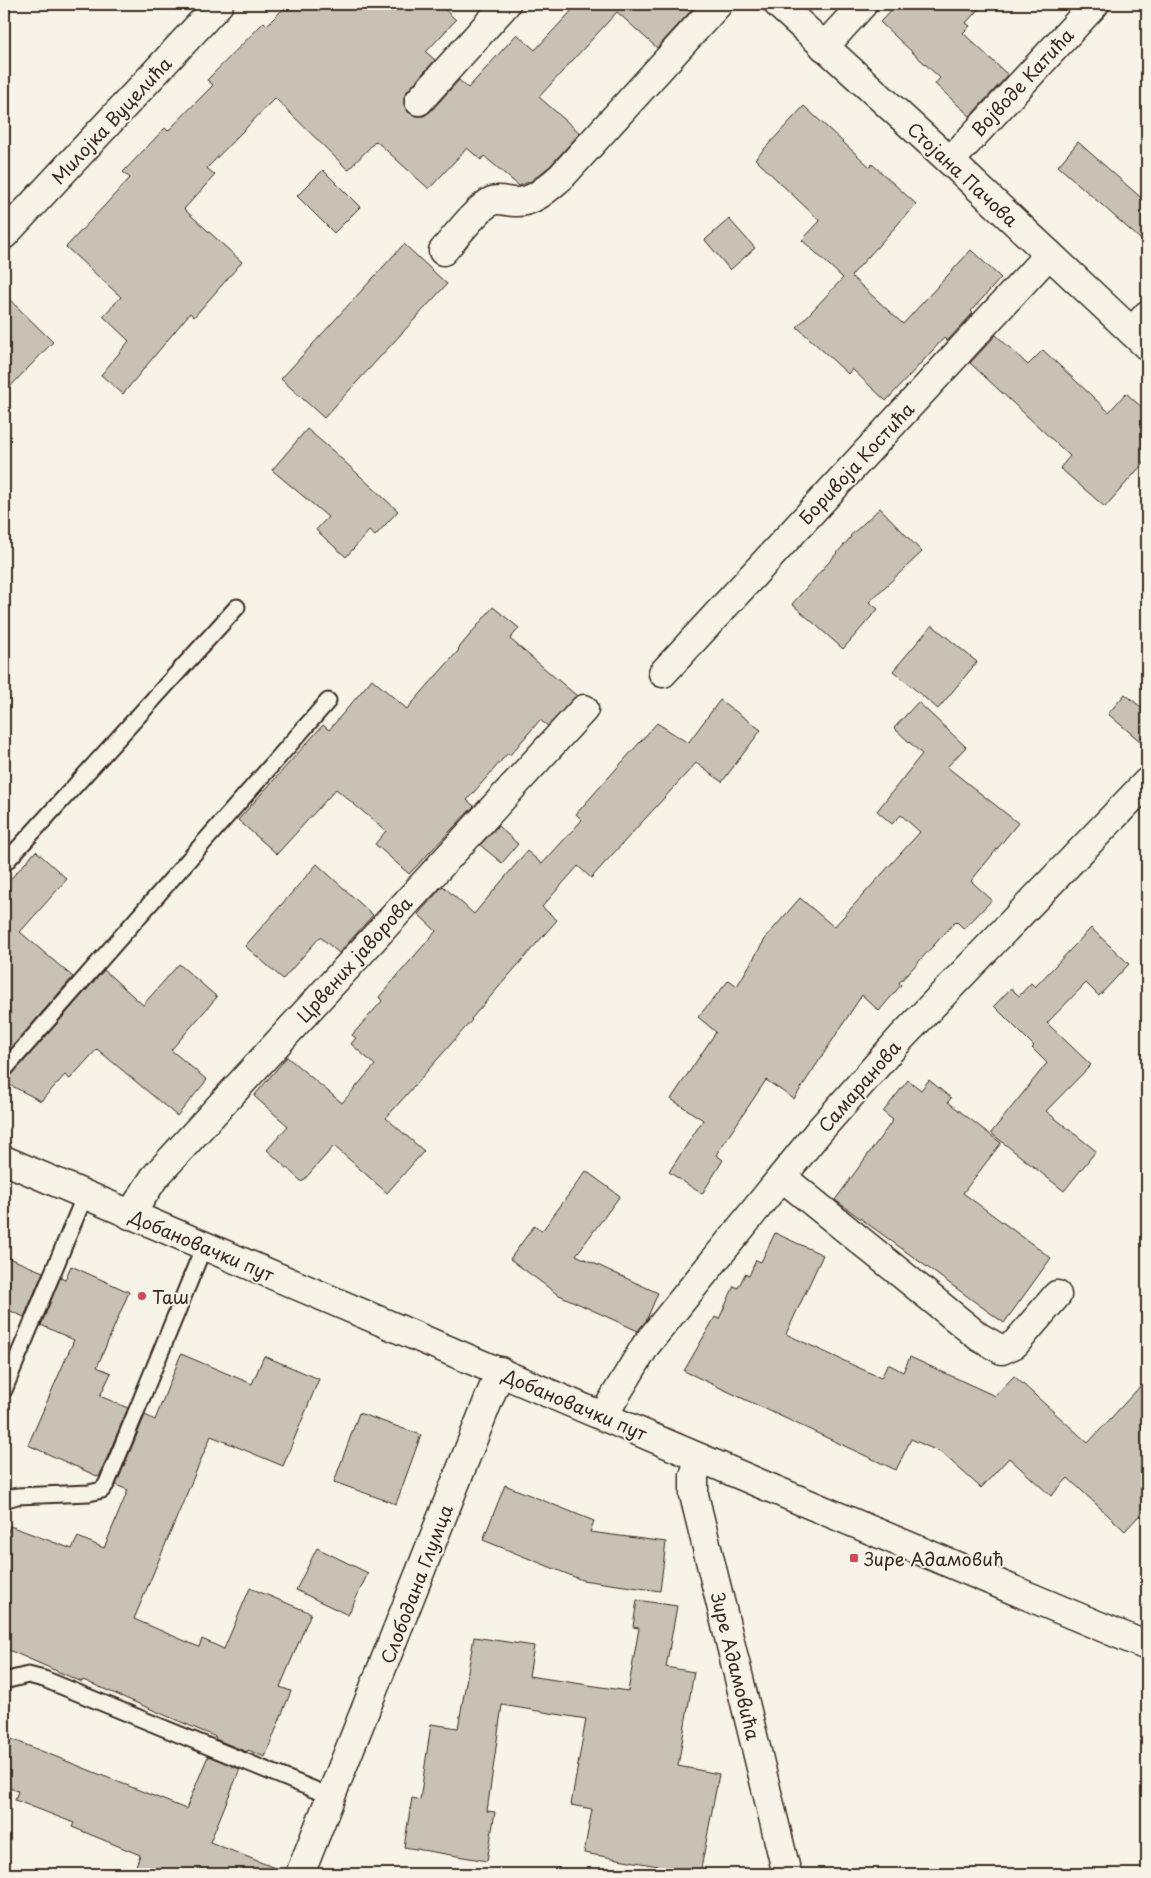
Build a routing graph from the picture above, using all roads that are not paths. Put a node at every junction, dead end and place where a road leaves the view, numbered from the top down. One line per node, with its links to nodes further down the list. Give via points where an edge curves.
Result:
1 (219, 4): 10 (street, Милојка Вуцелића)
2 (506, 4): 8 (street)
3 (718, 4): 11 (street, via 561,177 528,200 492,201)
4 (778, 4): 7 (street, Стојана Пачова)
5 (863, 4): 7 (street)
6 (1094, 4): 9 (street, Војводе Катића)
7 (824, 47): 9 (street, Стојана Пачова)
8 (418, 101)
9 (950, 161): 12 (street, Стојана Пачова)
10 (4, 235)
11 (443, 251)
12 (1049, 254): 13 (street, Стојана Пачова); 15 (street, Боривоја Костића)
13 (1142, 331)
14 (237, 607): 19 (lane)
15 (663, 673)
16 (328, 701): 20 (lane)
17 (584, 709): 24 (street, Црвених јаворова, via 154,1178)
18 (1147, 782): 22 (street, Самаранова, via 901,1038)
19 (4, 864)
20 (4, 1070)
21 (4, 1160): 23 (street, Добановачки пут)
22 (782, 1177): 26 (street, via 979,1337 1002,1350 1015,1344); 29 (street, Самаранова, via 646,1345)
23 (86, 1195): 24 (street, Добановачки пут); 28 (lane)
24 (130, 1215): 25 (street, Добановачки пут)
25 (204, 1246): 27 (street, Добановачки пут); 31 (lane, via 108,1483 102,1490 89,1493 17,1496)
26 (1057, 1295)
27 (500, 1371): 29 (street, Добановачки пут); 34 (street, Слободана Глумца)
28 (4, 1390)
29 (603, 1416): 30 (street, Добановачки пут)
30 (700, 1458): 32 (street, Добановачки пут); 36 (street, Зире Адамовића, via 694,1476 694,1494)
31 (4, 1500)
32 (1147, 1646)
33 (4, 1681): 34 (lane, via 28,1675 44,1679)
34 (332, 1797): 35 (street, Слободана Глумца)
35 (300, 1874)
36 (787, 1874)

